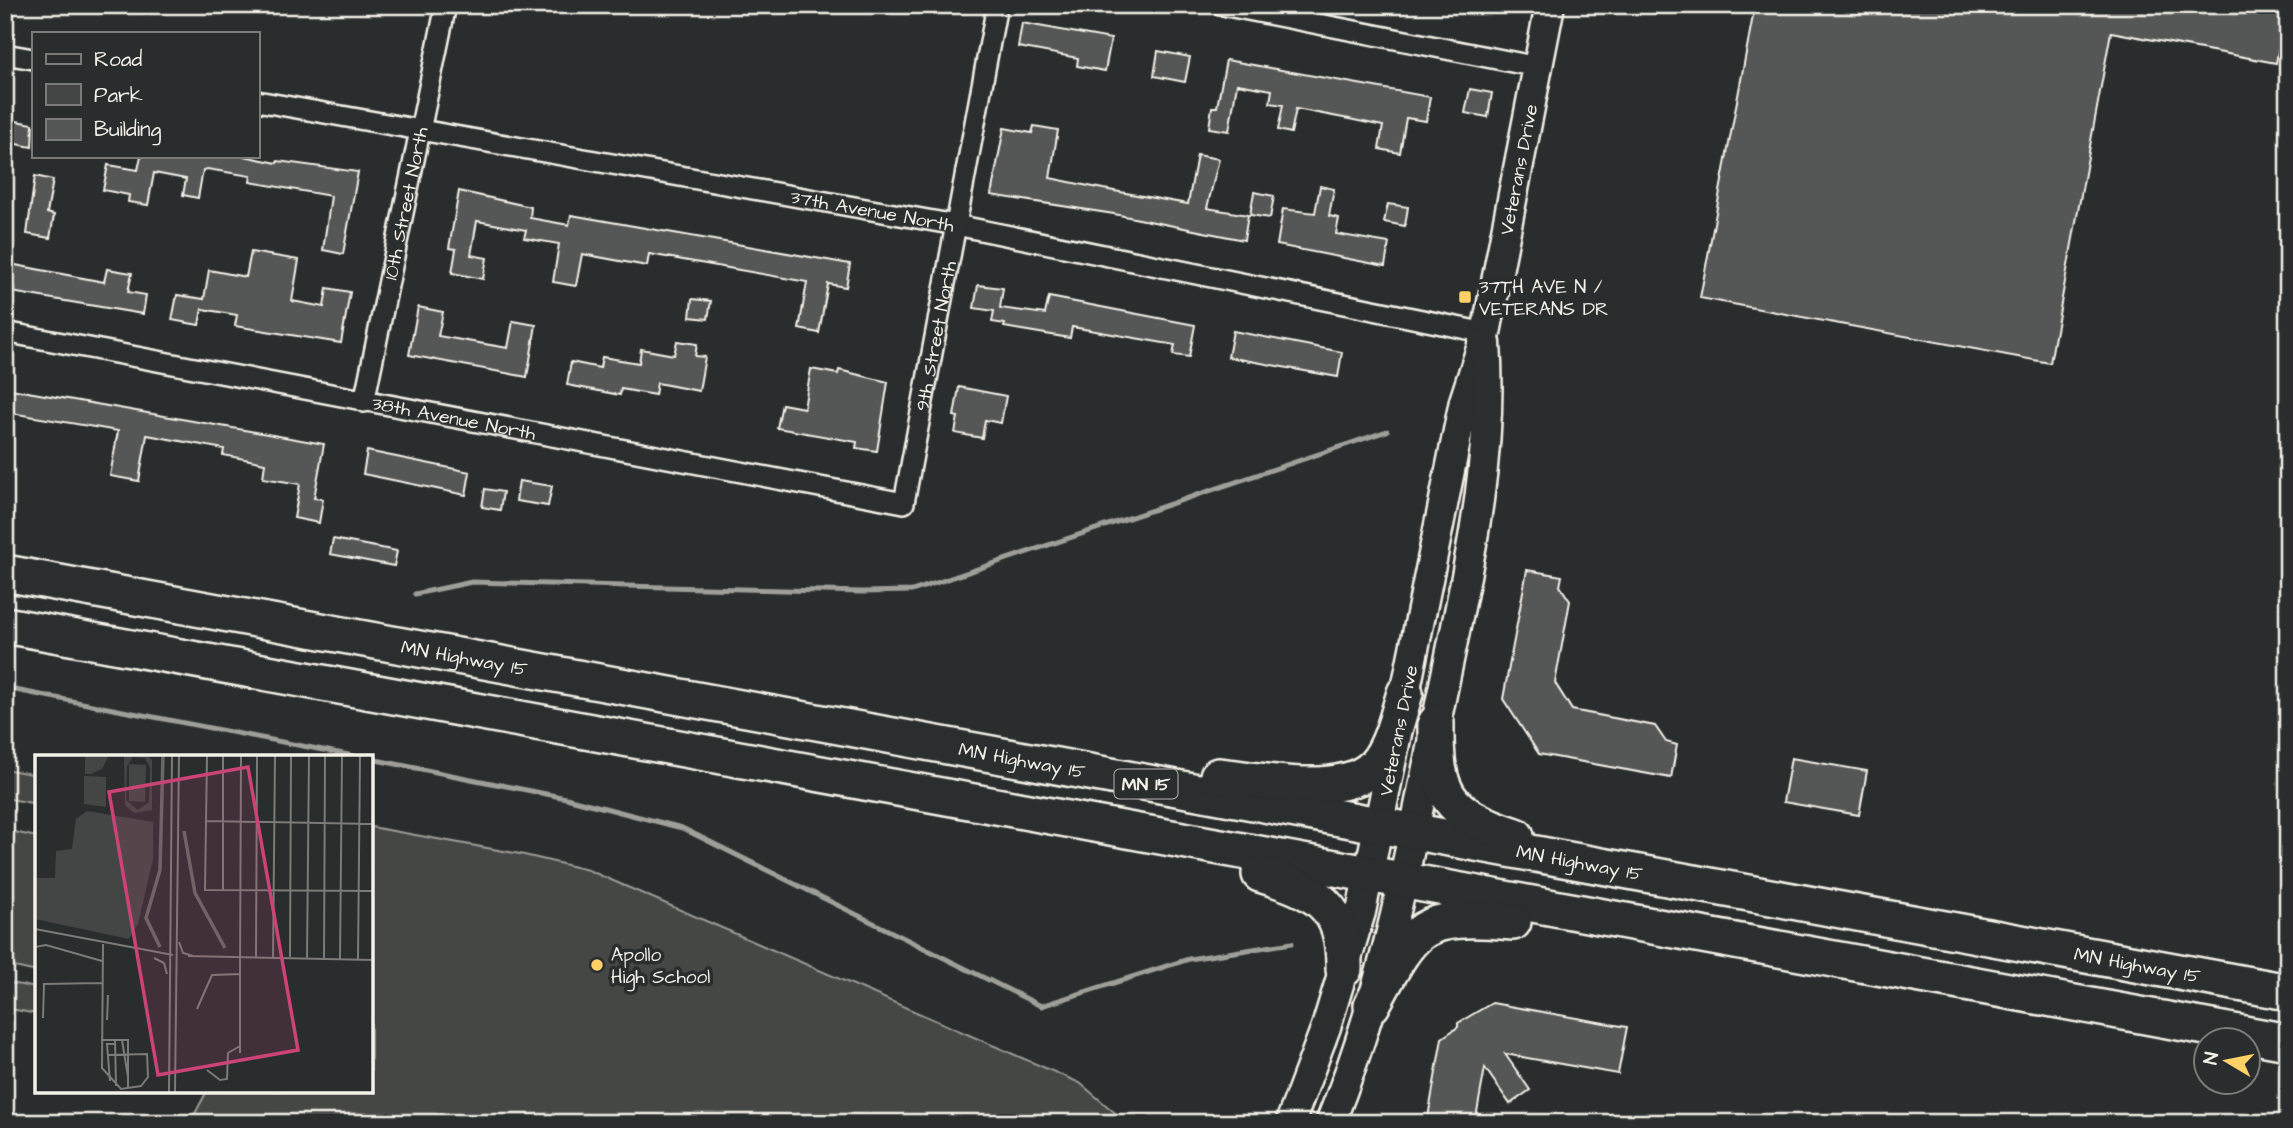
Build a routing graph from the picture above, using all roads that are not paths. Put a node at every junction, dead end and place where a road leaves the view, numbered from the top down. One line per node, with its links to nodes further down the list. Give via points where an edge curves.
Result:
1 (446, 5): 9 (street, 10th Street North)
2 (997, 5): 10 (street, 9th Street North)
3 (1222, 5): 7 (street)
4 (1550, 5): 7 (main road, Veterans Drive)
5 (5, 54): 6 (street)
6 (32, 59)
7 (1538, 66): 12 (main road, Veterans Drive)
8 (259, 101): 9 (street, 37th Avenue North)
9 (420, 132): 10 (street, 37th Avenue North); 13 (street, 10th Street North)
10 (956, 225): 12 (street, 37th Avenue North); 14 (street, 9th Street North)
11 (5, 332): 13 (street, 38th Avenue North)
12 (1486, 333): 17 (main road, Veterans Drive, via 1464,401); 18 (main road, Veterans Drive, via 1489,389 1479,498)
13 (364, 402): 14 (street, 38th Avenue North)
14 (904, 503)
15 (5, 573): 19 (highway, MN Highway 15 / MN 15)
16 (5, 625): 20 (highway)
17 (1405, 693): 19 (highway, via 1379,761 1340,783 1311,785); 21 (main road, Veterans Drive)
18 (1436, 723): 22 (main road, Veterans Drive); 23 (highway, via 1438,773 1461,812 1493,828)
19 (996, 756): 21 (highway, MN Highway 15 / MN 15)
20 (1037, 814): 24 (highway); 27 (highway, via 1304,888 1333,914 1344,943)
21 (1378, 827): 22 (highway, MN Highway 15 / MN 15); 24 (main road, Veterans Drive)
22 (1413, 833): 23 (highway, MN Highway 15 / MN 15); 25 (main road, Veterans Drive)
23 (1632, 873): 28 (highway, MN Highway 15 / MN 15)
24 (1369, 876): 25 (highway); 27 (main road, Veterans Drive)
25 (1404, 883): 26 (highway); 29 (main road, Veterans Drive)
26 (1726, 941): 29 (highway, via 1478,919 1444,920 1423,929 1406,945); 30 (highway)
27 (1344, 969): 31 (main road, Veterans Drive)
28 (2288, 992)
29 (1372, 1005): 32 (main road, Veterans Drive)
30 (2288, 1042)
31 (1290, 1123)
32 (1330, 1123)

